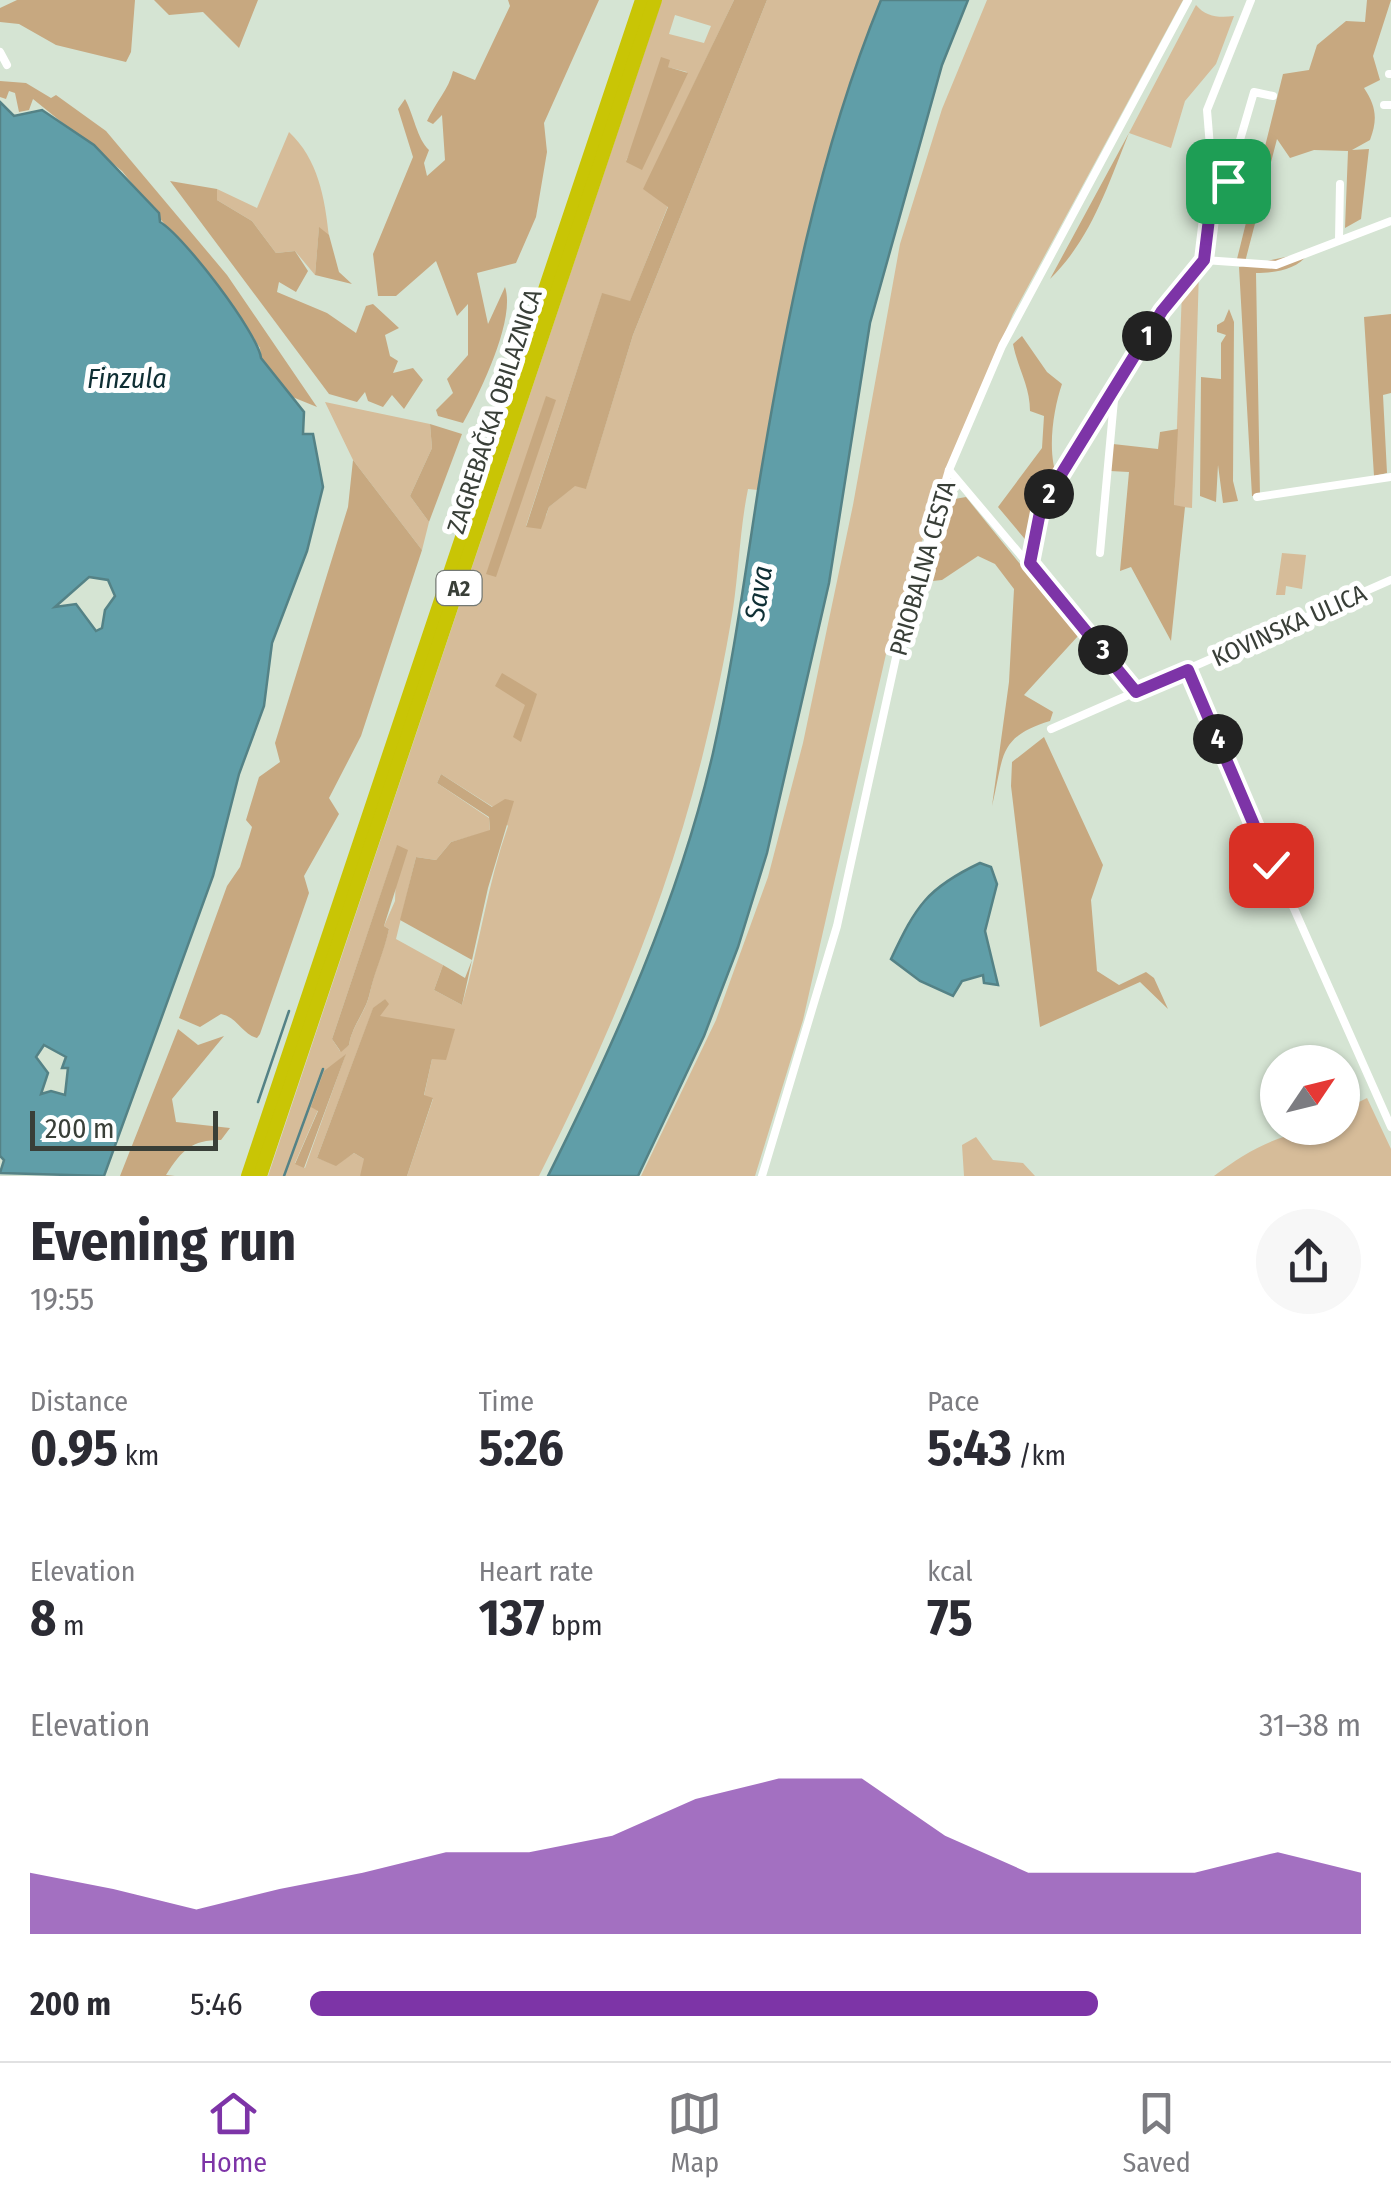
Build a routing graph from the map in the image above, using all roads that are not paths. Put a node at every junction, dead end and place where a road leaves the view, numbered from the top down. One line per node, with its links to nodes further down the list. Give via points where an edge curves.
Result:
1 (642, 0): 24 (highway, ZAGREBAČKA OBILAZNICA / A2)
2 (655, 0): 25 (highway, ZAGREBAČKA OBILAZNICA / A2)
3 (1188, 0): 14 (street, PRIOBALNA CESTA, via 1002,346)
4 (1251, 0): 9 (street, via 1208,102)
5 (0, 52): 6 (street)
6 (6, 65)
7 (1273, 96): 9 (street, via 1254,92 1228,181)
8 (1340, 184): 11 (street)
9 (1213, 186): 12 (street)
10 (1391, 221): 11 (street)
11 (1339, 240): 12 (street, via 1276,265)
12 (1204, 260): 13 (street)
13 (1115, 384): 17 (street); 18 (street, via 1041,507)
14 (949, 470): 18 (street); 26 (street, PRIOBALNA CESTA, via 904,621 837,926)
15 (1391, 478): 16 (street)
16 (1257, 497)
17 (1100, 553)
18 (1030, 563): 21 (street)
19 (1391, 580): 20 (street, KOVINSKA ULICA)
20 (1188, 670): 21 (street, KOVINSKA ULICA); 23 (street, KOVINSKA ULICA)
21 (1136, 692): 22 (street, KOVINSKA ULICA)
22 (1051, 729)
23 (1391, 1127)
24 (248, 1176)
25 (260, 1176)
26 (762, 1176)

